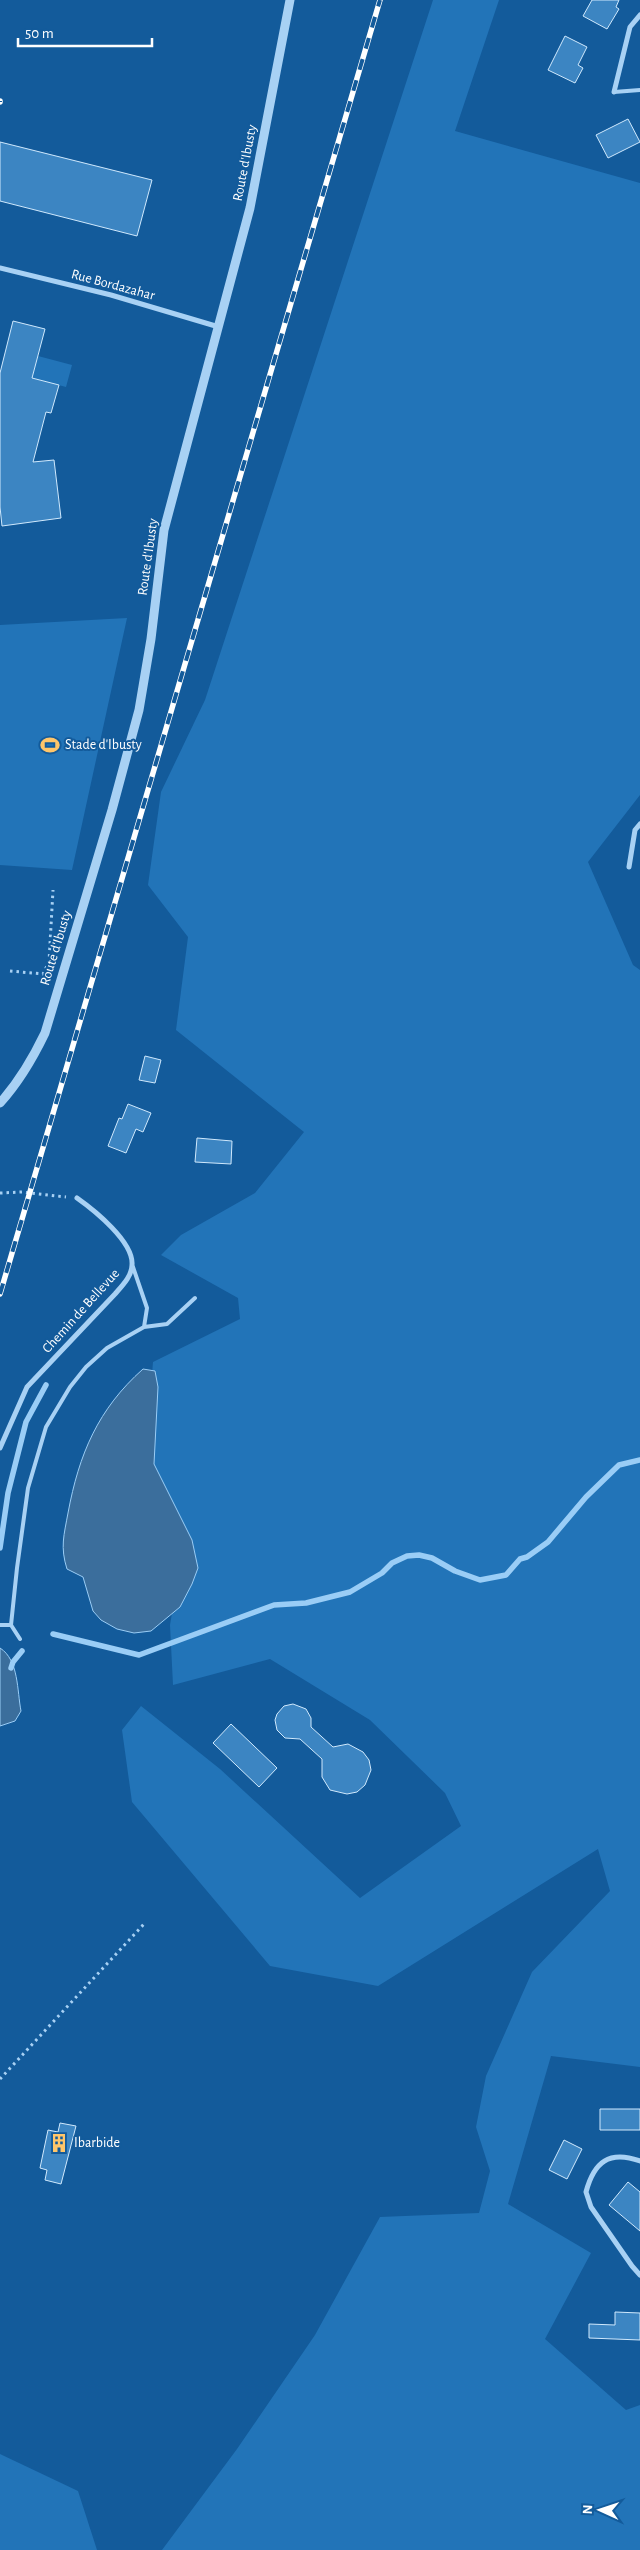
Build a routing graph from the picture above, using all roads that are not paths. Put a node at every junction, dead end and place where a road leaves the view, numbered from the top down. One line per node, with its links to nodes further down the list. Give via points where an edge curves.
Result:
1 (290, 0): 6 (street, Route d'Ibusty, via 250,208)
2 (640, 15): 4 (street, via 630,27)
3 (640, 90): 4 (lane)
4 (614, 92)
5 (0, 268): 6 (street, Rue Bordazahar, via 111,295)
6 (219, 327): 9 (street, Route d'Ibusty, via 164,530 145,678 112,810 45,1033 13,1089)
7 (640, 824): 8 (street, via 635,830)
8 (629, 867)
9 (0, 1103)
10 (77, 1198): 11 (street, Chemin de Bellevue, via 124,1242)
11 (133, 1266): 13 (lane, via 147,1308); 14 (street, Chemin de Bellevue, via 127,1280 115,1294 27,1387)
12 (195, 1298): 13 (lane, via 167,1324)
13 (144, 1327): 16 (lane, via 107,1348 86,1367 56,1406 46,1427 28,1488)
14 (0, 1448)
15 (0, 1625): 16 (lane)
16 (11, 1625): 17 (lane)
17 (20, 1639)
18 (640, 2161): 19 (street, via 611,2157 597,2166 586,2192 591,2207)
19 (640, 2275)

